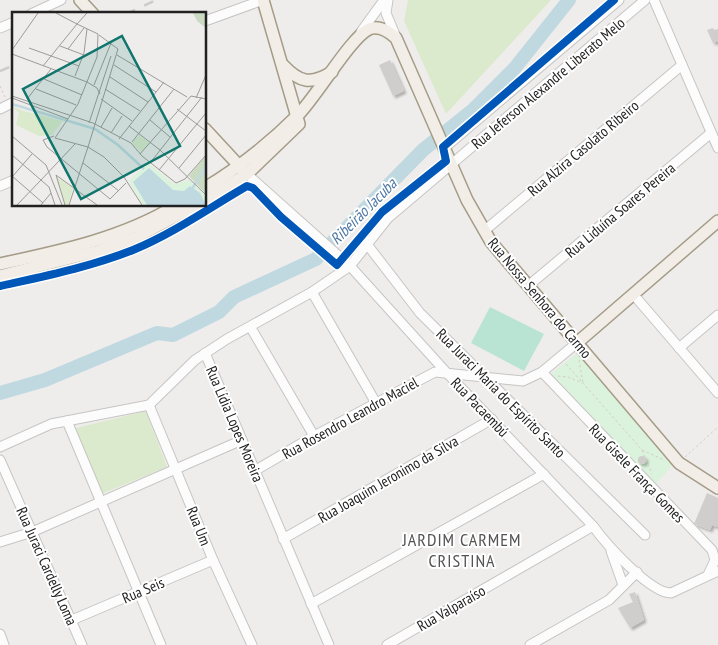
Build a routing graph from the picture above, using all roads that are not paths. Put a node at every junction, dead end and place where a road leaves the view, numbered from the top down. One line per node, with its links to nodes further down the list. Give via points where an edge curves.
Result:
1 (61, 0): 8 (street)
2 (80, 0): 9 (main road)
3 (263, 0): 10 (street); 15 (main road)
4 (386, 0): 13 (street); 14 (street, via 386,13)
5 (618, 0): 23 (street, Rua Jeferson Alexandre Liberato Melo)
6 (654, 0): 16 (street)
7 (643, 1): 26 (street, Rua Jeferson Alexandre Liberato Melo)
8 (35, 12)
9 (91, 12)
10 (206, 21)
11 (12, 23): 12 (street)
12 (0, 28)
13 (359, 35): 14 (main road, via 378,28); 17 (main road)
14 (396, 38): 23 (main road, Rua Nossa Senhora do Carmo)
15 (283, 64): 17 (main road, via 297,77 309,81); 20 (main road)
16 (682, 66): 22 (street); 35 (street, Rua Alzira Casolato Ribeiro)
17 (334, 71): 20 (main road)
18 (12, 103): 19 (street)
19 (0, 109)
20 (298, 115): 25 (main road); 27 (main road, via 297,128)
21 (206, 130): 25 (main road)
22 (711, 133): 24 (street); 40 (street, Rua Liduína Soares Pereira)
23 (442, 146): 26 (main road, Rua Nossa Senhora do Carmo)
24 (718, 148)
25 (239, 165): 27 (main road); 30 (main road)
26 (451, 165): 35 (main road, Rua Nossa Senhora do Carmo); 36 (street, Rua Lídia Lopes Moreira, via 388,218)
27 (247, 174): 31 (main road); 38 (street, Rua Pacaembú)
28 (12, 181): 29 (street)
29 (0, 186)
30 (206, 187)
31 (206, 199)
32 (175, 206): 37 (main road, via 115,235)
33 (195, 206): 39 (main road, via 134,238)
34 (718, 221): 42 (main road)
35 (484, 231): 40 (main road, Rua Nossa Senhora do Carmo)
36 (366, 243): 38 (street, Rua Lídia Lopes Moreira); 52 (street, Rua Juraci Maria do Espírito Santo, via 420,313)
37 (0, 264)
38 (350, 266): 41 (street, Rua Lídia Lopes Moreira); 50 (street, Rua Pacaembú)
39 (0, 276)
40 (528, 286): 45 (main road, Rua Nossa Senhora do Carmo)
41 (312, 292): 44 (street, Rua Lídia Lopes Moreira); 54 (street)
42 (633, 294): 46 (main road); 48 (street)
43 (718, 314): 48 (street)
44 (252, 328): 49 (street, Rua Lídia Lopes Moreira); 58 (street)
45 (567, 330): 46 (main road); 47 (main road, Rua Nossa Senhora do Carmo)
46 (590, 331): 47 (main road)
47 (578, 342): 51 (street); 65 (main road, Rua Nossa Senhora do Carmo, via 674,462)
48 (679, 348): 53 (street)
49 (205, 353): 55 (street); 59 (street, Rua Lídia Lopes Moreira)
50 (446, 372): 52 (street); 54 (street, Rua Rosendro Leandro Maciel, via 435,372); 56 (street, Rua Pacaembú)
51 (542, 372): 52 (street, via 523,380); 76 (street, Rua Gisele França Gomes, via 712,550 715,560)
52 (486, 378): 69 (street, Rua Juraci Maria do Espírito Santo)
53 (718, 394)
54 (376, 403): 58 (street, Rua Rosendro Leandro Maciel)
55 (149, 405): 57 (street); 62 (street, Rua Um)
56 (492, 419): 64 (street, Rua Pacaembú); 70 (street, Rua Joaquim Jeronimo da Silva)
57 (67, 421): 60 (street, via 51,424); 66 (street)
58 (314, 436): 63 (street, Rua Rosendro Leandro Maciel)
59 (242, 440): 62 (street); 63 (street, Rua Lídia Lopes Moreira)
60 (0, 447)
61 (0, 460): 68 (street, Rua Juraci Cardelly Loma)
62 (176, 470): 66 (street); 73 (street, Rua Um)
63 (256, 470): 70 (street, Rua Lídia Lopes Moreira)
64 (544, 474): 67 (street, Rua Pacaembú); 79 (street)
65 (718, 488)
66 (102, 502): 68 (street); 78 (street)
67 (593, 526): 72 (street, Rua Pacaembú); 87 (street, Rua Valparaíso)
68 (32, 532): 71 (street); 80 (street, Rua Juraci Cardelly Loma)
69 (646, 535)
70 (283, 539): 79 (street, Rua Lídia Lopes Moreira)
71 (0, 542)
72 (610, 549): 75 (street, Rua Pacaembú); 77 (street, Rua Pacaembú)
73 (213, 560): 78 (street, Rua Seis); 85 (street, Rua Um)
74 (718, 571): 76 (street)
75 (637, 572): 76 (street, Rua Pacaembú, via 663,593); 77 (street)
76 (706, 578)
77 (623, 585): 88 (street, via 610,600)
78 (139, 591): 80 (street, Rua Seis); 84 (street)
79 (311, 604): 86 (street, Rua Lídia Lopes Moreira)
80 (72, 620): 83 (street, Rua Juraci Cardelly Loma)
81 (0, 634): 82 (street)
82 (4, 645)
83 (82, 645)
84 (161, 645)
85 (252, 645)
86 (329, 645)
87 (387, 645)
88 (530, 645)

